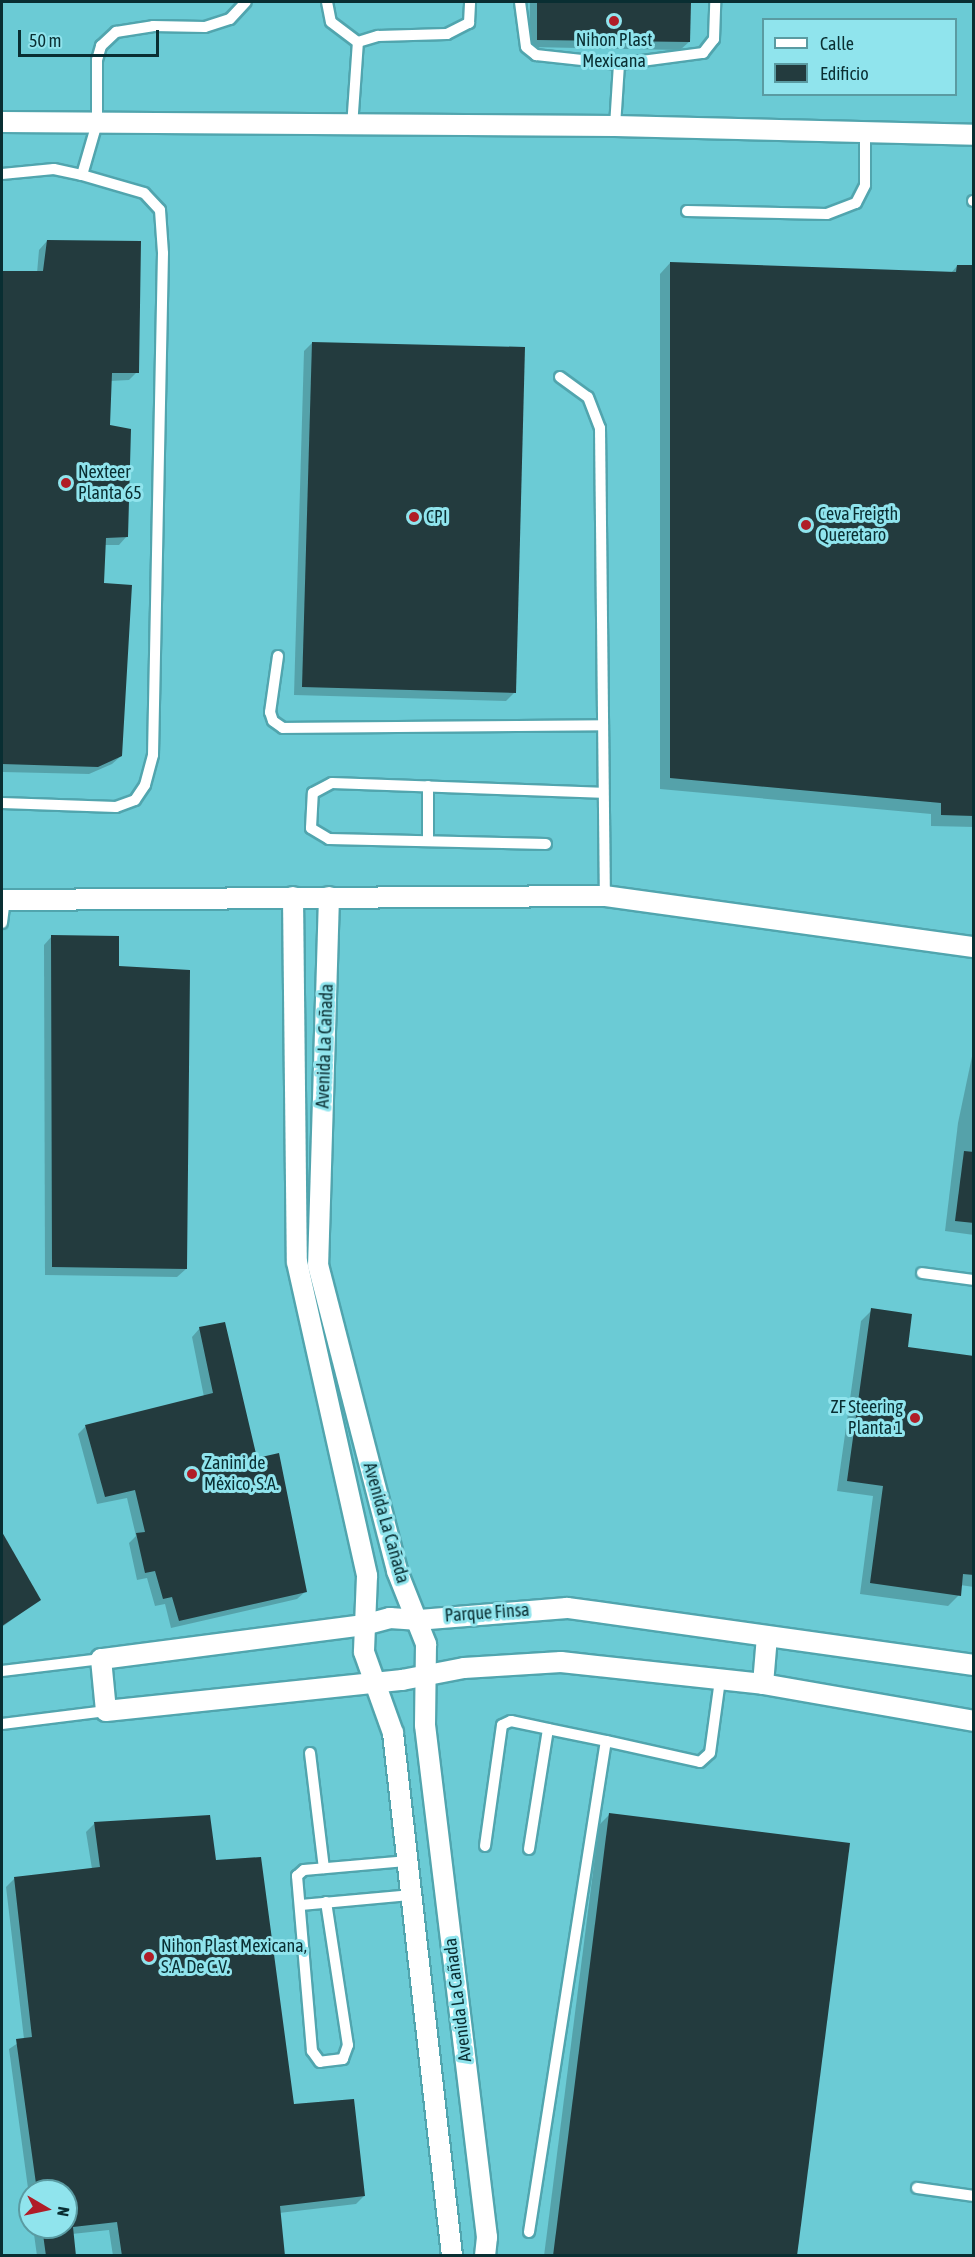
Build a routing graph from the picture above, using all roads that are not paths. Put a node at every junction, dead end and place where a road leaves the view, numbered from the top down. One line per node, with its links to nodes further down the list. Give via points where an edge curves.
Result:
1 (246, 2): 9 (lane, via 230,19 205,27 153,26 116,32 102,46 97,60)
2 (327, 2): 6 (lane, via 331,22)
3 (470, 2): 6 (lane, via 468,23 447,34 378,36)
4 (520, 2): 7 (lane, via 526,47 536,55)
5 (715, 2): 7 (lane, via 714,39 703,54)
6 (358, 42): 11 (lane)
7 (619, 64): 10 (lane)
8 (2, 122): 9 (street)
9 (97, 123): 11 (street); 15 (lane)
10 (615, 126): 11 (street); 12 (street)
11 (352, 127)
12 (865, 133): 13 (street); 16 (lane, via 865,185 856,203 827,214)
13 (974, 135)
14 (2, 174): 15 (lane, via 54,169)
15 (82, 175): 22 (lane, via 144,193 160,210 163,253 153,755 145,785 135,800 117,807)
16 (687, 211)
17 (560, 377): 19 (lane, via 588,397 600,428)
18 (278, 656): 19 (lane, via 270,712 273,721 283,728)
19 (601, 725): 21 (lane)
20 (428, 786): 21 (lane); 23 (lane); 23 (lane, via 332,783 313,793 311,828 329,839)
21 (601, 793): 27 (lane)
22 (2, 803)
23 (428, 841): 24 (lane)
24 (546, 844)
25 (293, 897): 26 (street); 28 (street); 34 (street, via 297,1262 367,1576)
26 (329, 897): 27 (street); 33 (street, Avenida La Cañada, via 318,1265 397,1571)
27 (605, 897): 30 (street)
28 (3, 900): 29 (lane)
29 (2, 923)
30 (974, 947)
31 (922, 1273): 32 (lane)
32 (974, 1280)
33 (419, 1620): 34 (street, Parque Finsa, via 390,1618); 35 (street, Parque Finsa, via 567,1608); 39 (street, Avenida La Cañada)
34 (364, 1625): 36 (street, Parque Finsa); 40 (street, via 364,1652)
35 (767, 1636): 37 (street, Parque Finsa); 42 (street)
36 (101, 1659): 38 (lane, Parque Finsa); 43 (street)
37 (974, 1665)
38 (2, 1671)
39 (428, 1673): 40 (street, via 402,1680); 41 (street, via 561,1662); 60 (street, Avenida La Cañada, via 425,1725 487,2237)
40 (373, 1680): 43 (street); 51 (street, via 393,1733)
41 (720, 1680): 42 (street); 47 (lane, via 710,1753 700,1762)
42 (763, 1684): 44 (street)
43 (106, 1711): 45 (lane)
44 (974, 1721)
45 (2, 1724)
46 (548, 1729): 47 (lane); 49 (lane, via 511,1721 502,1725); 50 (lane)
47 (606, 1741): 58 (lane)
48 (310, 1753): 52 (lane)
49 (485, 1846)
50 (529, 1849)
51 (406, 1862): 52 (lane); 53 (street)
52 (324, 1868): 55 (lane, via 304,1870 297,1876)
53 (410, 1894): 54 (lane); 59 (street)
54 (326, 1902): 55 (lane); 55 (lane, via 348,2045 343,2059 320,2062 312,2051)
55 (301, 1905)
56 (917, 2188): 57 (lane)
57 (974, 2196)
58 (529, 2232)
59 (452, 2256)
60 (486, 2256)

